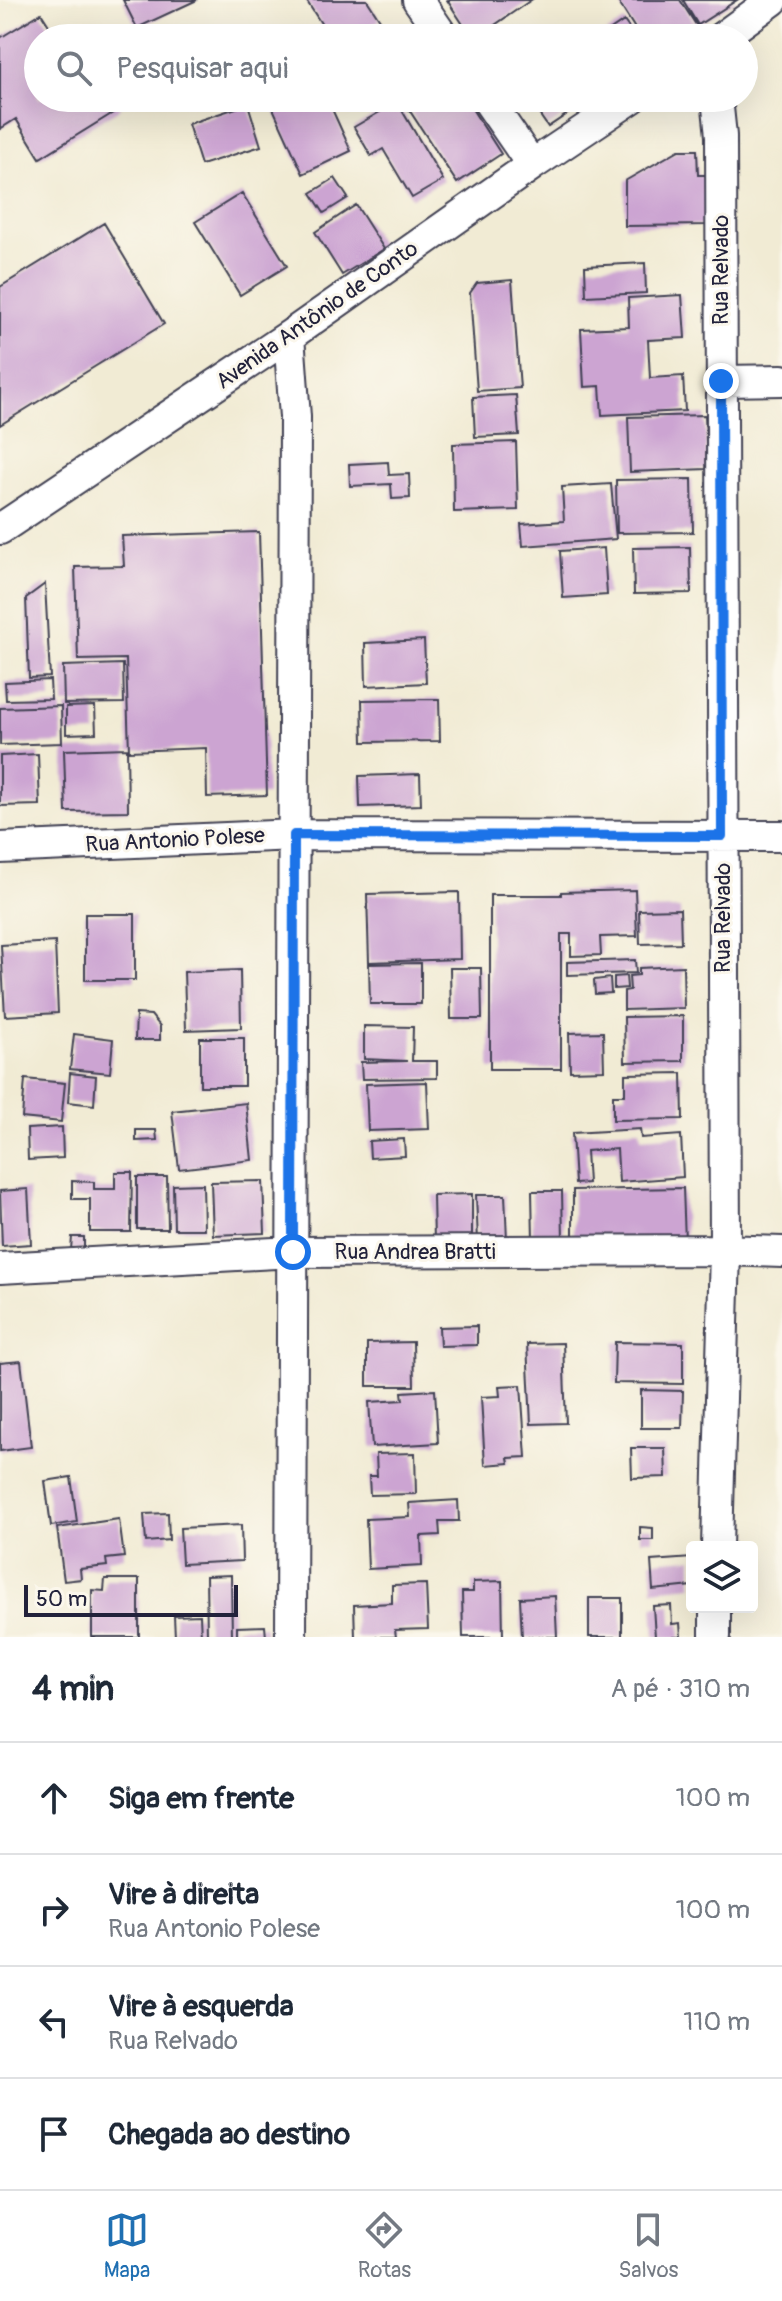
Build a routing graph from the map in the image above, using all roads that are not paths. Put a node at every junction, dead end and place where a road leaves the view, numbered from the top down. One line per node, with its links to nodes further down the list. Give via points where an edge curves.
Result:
1 (418, 0): 3 (street)
2 (773, 0): 4 (street)
3 (434, 24)
4 (740, 24)
5 (496, 112): 8 (street)
6 (611, 112): 8 (street, Avenida Antônio de Conto)
7 (718, 112): 11 (street, Rua Relvado)
8 (532, 165): 9 (street, Avenida Antônio de Conto)
9 (289, 336): 12 (street, Avenida Antônio de Conto); 13 (street, via 295,417)
10 (782, 380): 11 (street)
11 (721, 381): 14 (street, Rua Relvado)
12 (0, 529)
13 (294, 835): 14 (street, Rua Antonio Polese); 16 (street, Rua Antonio Polese); 18 (street)
14 (722, 836): 15 (street, Rua Antonio Polese); 17 (street, Rua Relvado)
15 (782, 836)
16 (0, 848)
17 (725, 1250): 18 (street, Rua Andrea Bratti); 19 (street, Rua Andrea Bratti); 21 (street, Rua Relvado)
18 (293, 1252): 20 (street, Rua Andrea Bratti); 23 (street)
19 (782, 1252)
20 (0, 1268)
21 (717, 1541)
22 (715, 1613): 24 (street)
23 (291, 1637)
24 (715, 1637)

